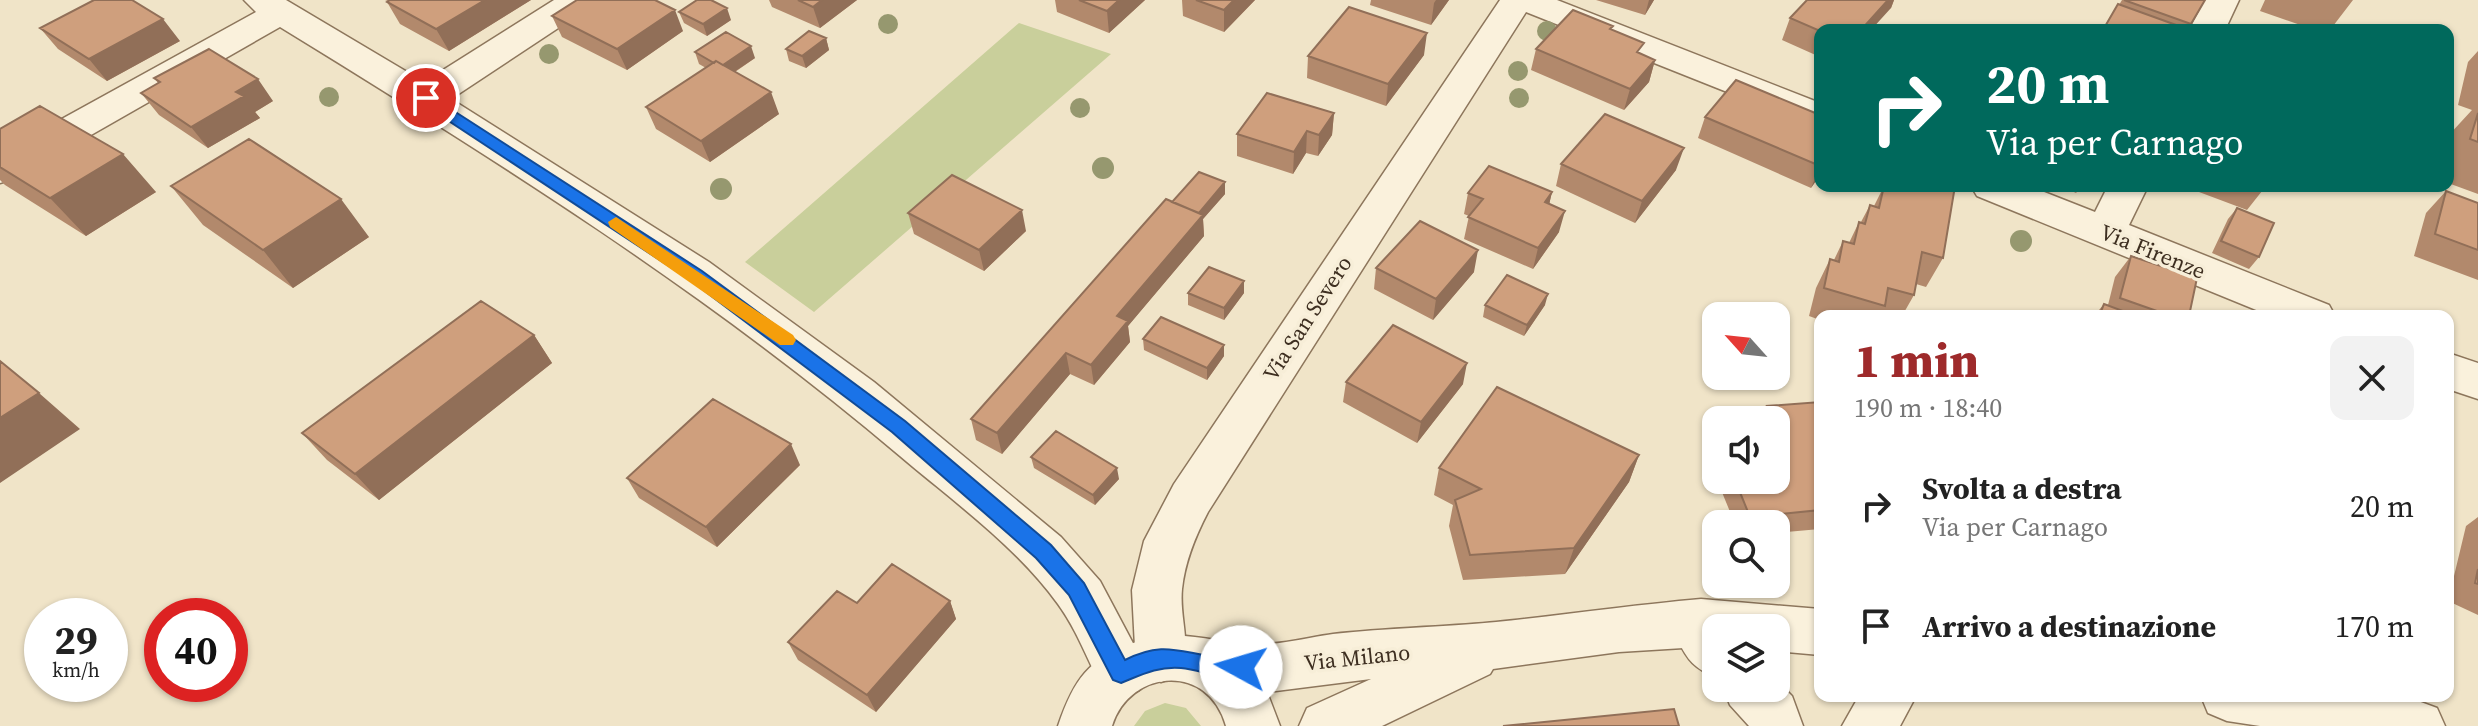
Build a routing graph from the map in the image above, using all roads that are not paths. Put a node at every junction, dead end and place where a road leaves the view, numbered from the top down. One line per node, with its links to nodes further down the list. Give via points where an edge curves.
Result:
1 (578, 0): 7 (street)
2 (1517, 0): 22 (street, Via San Severo, via 1191,498 1168,541)
3 (1526, 0): 8 (street)
4 (2222, 0): 6 (street)
5 (271, 6): 7 (street); 9 (street)
6 (2210, 24)
7 (426, 98): 22 (street, via 696,275 899,426 1044,551)
8 (1814, 115)
9 (0, 170)
10 (2006, 192): 12 (street, Via Firenze)
11 (2125, 192): 12 (street)
12 (2105, 232): 13 (street, Via Firenze)
13 (2299, 310)
14 (2454, 372): 15 (street)
15 (2478, 382)
16 (1619, 629): 17 (street, Via Milano, via 1701,622); 18 (street, Via Milano); 19 (street, Via Milano)
17 (1814, 631)
18 (1702, 643)
19 (1497, 645): 23 (street, Via Milano, via 1267,668); 29 (street, Via Milano)
20 (1790, 647): 21 (street)
21 (1814, 649)
22 (1141, 666): 23 (street, Via Milano, via 1182,658); 27 (street, via 1096,696)
23 (1216, 667): 28 (street, via 1248,705)
24 (1762, 702): 30 (street)
25 (1886, 702): 31 (street)
26 (2265, 702): 32 (street)
27 (1085, 726)
28 (1253, 726)
29 (1326, 726)
30 (1776, 726)
31 (1869, 726)
32 (2418, 726)

